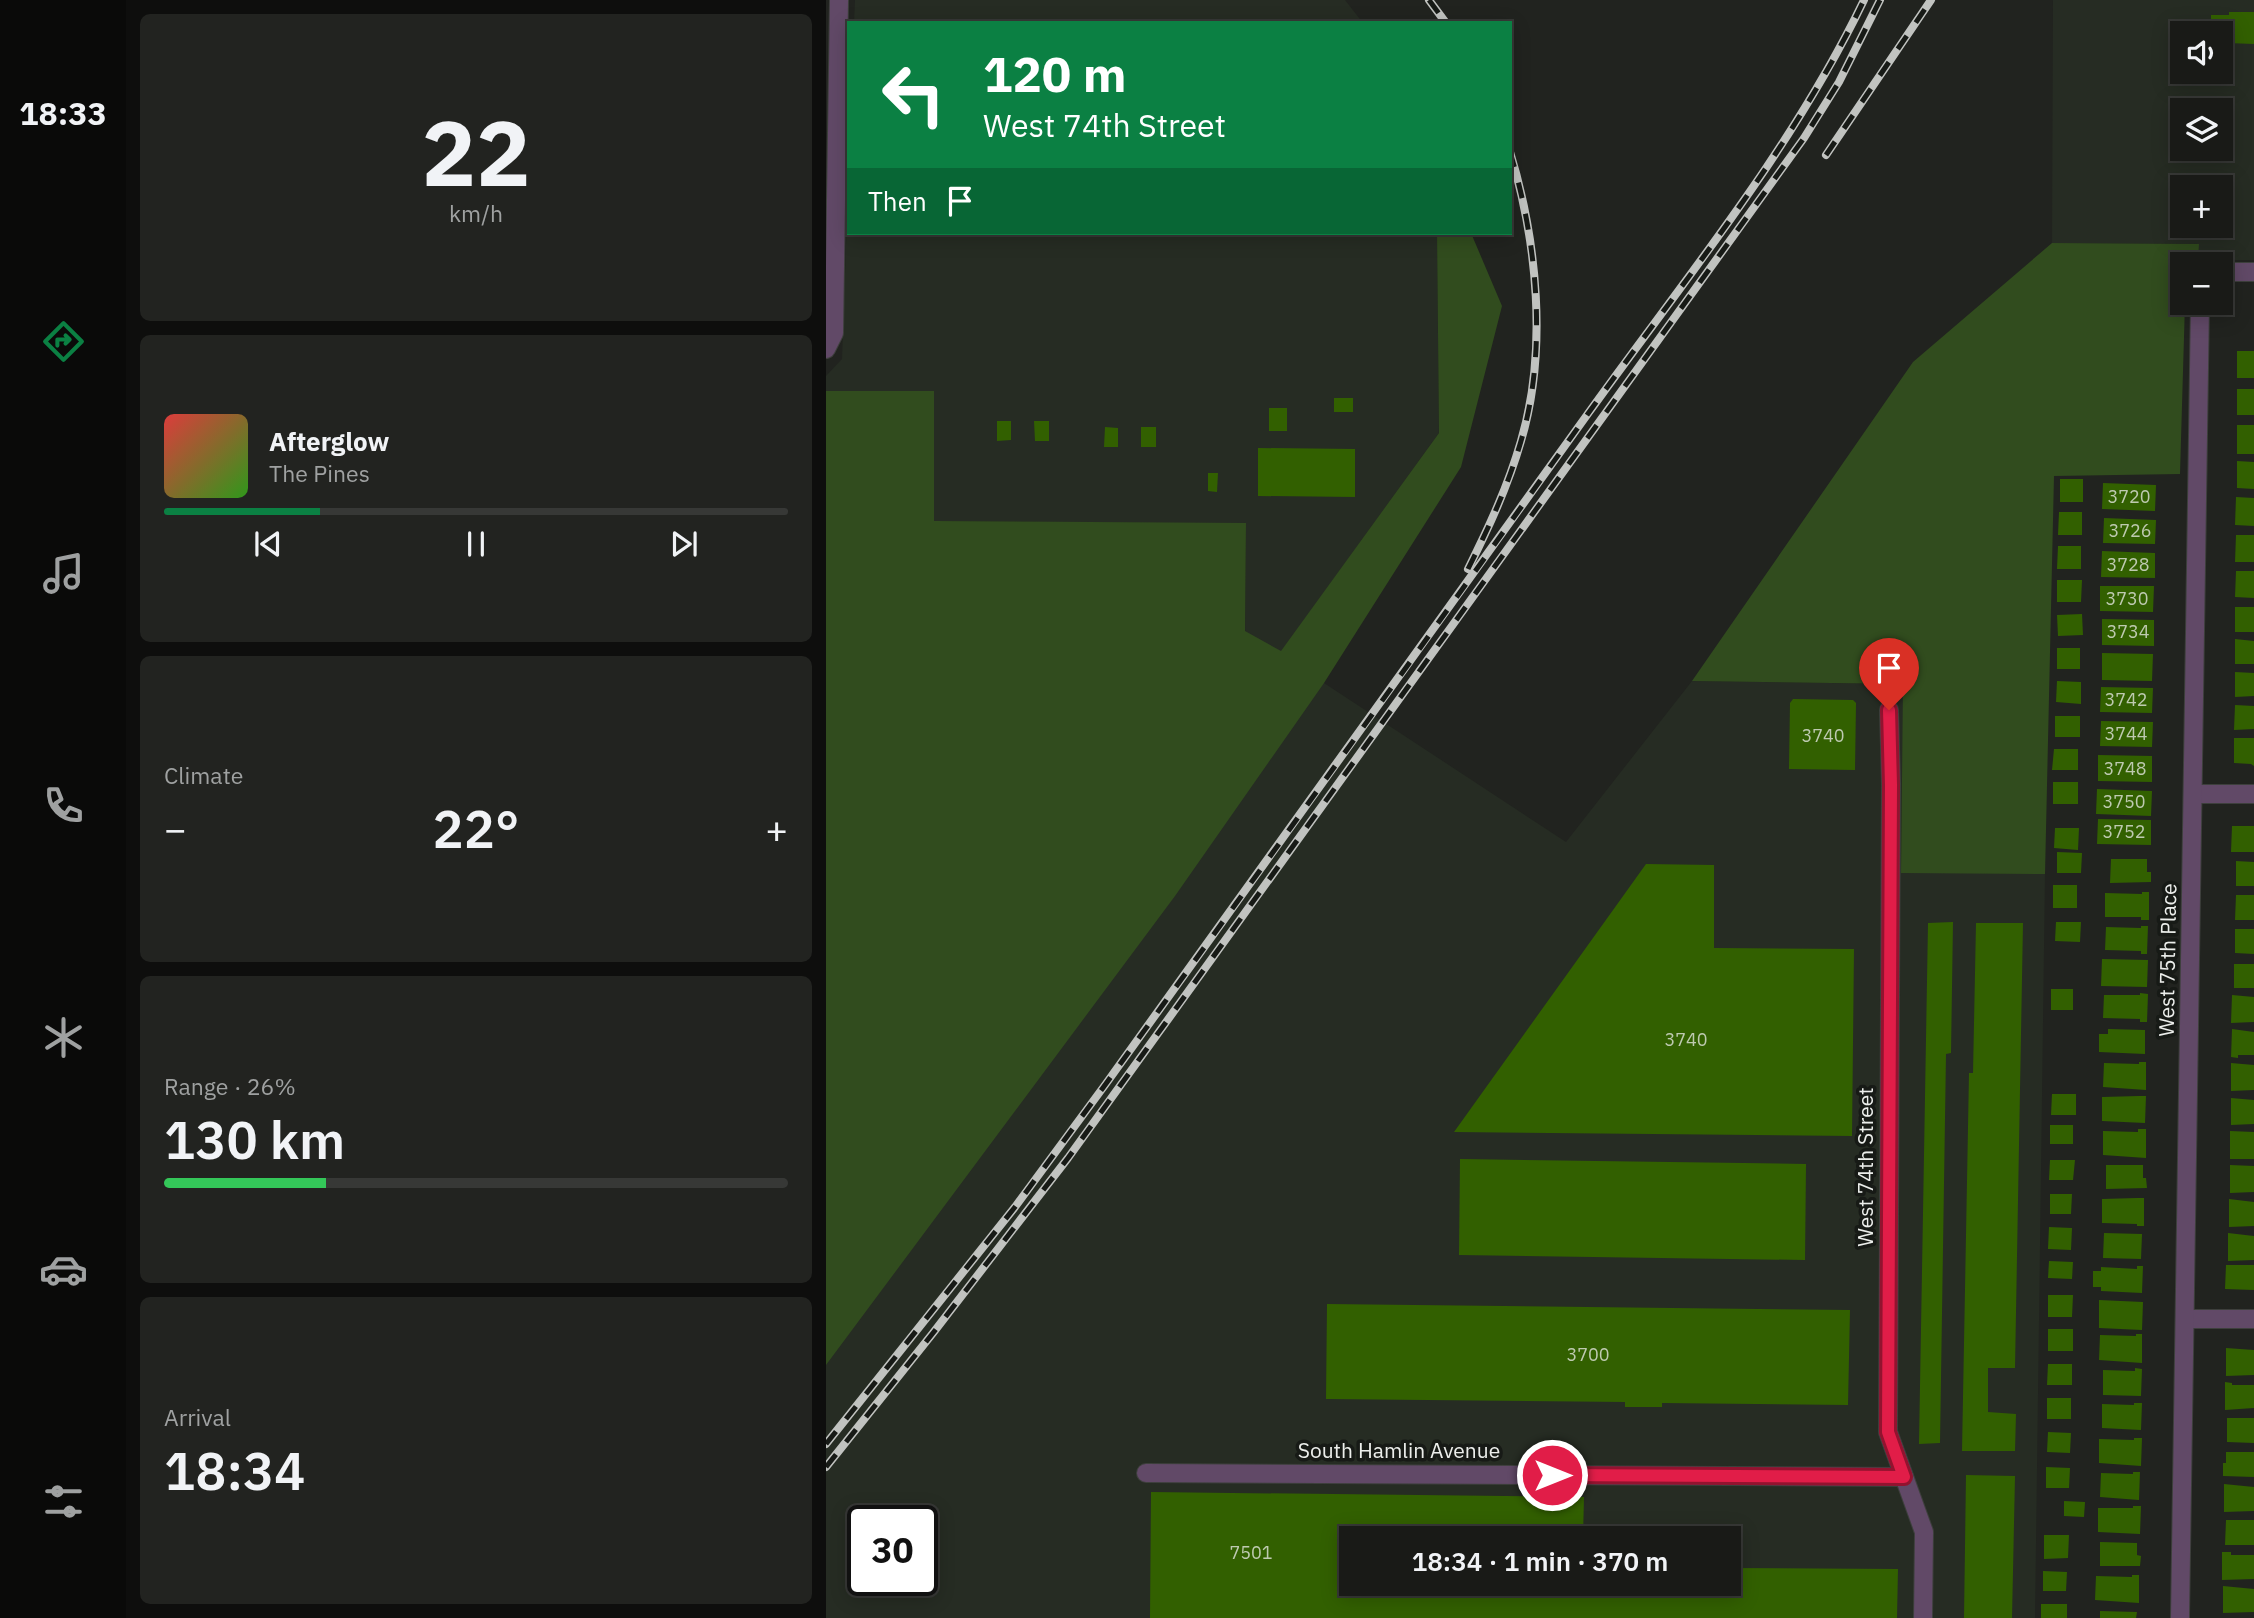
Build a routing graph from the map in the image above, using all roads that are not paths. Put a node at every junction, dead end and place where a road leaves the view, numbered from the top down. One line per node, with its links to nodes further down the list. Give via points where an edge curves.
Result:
1 (839, 0): 2 (street)
2 (831, 72): 6 (street, via 834,333)
3 (2233, 272): 4 (street)
4 (2254, 272)
5 (2200, 315): 8 (street, West 75th Place)
6 (826, 349)
7 (1889, 710): 13 (street, West 74th Street, via 1888,1432)
8 (2193, 793): 9 (street); 10 (street, West 75th Place)
9 (2254, 794)
10 (2185, 1319): 11 (street); 15 (street, West 75th Place)
11 (2254, 1320)
12 (1146, 1473): 13 (street, South Hamlin Avenue)
13 (1904, 1477): 14 (street, West 74th Street, via 1924,1532)
14 (1923, 1618)
15 (2180, 1618)

